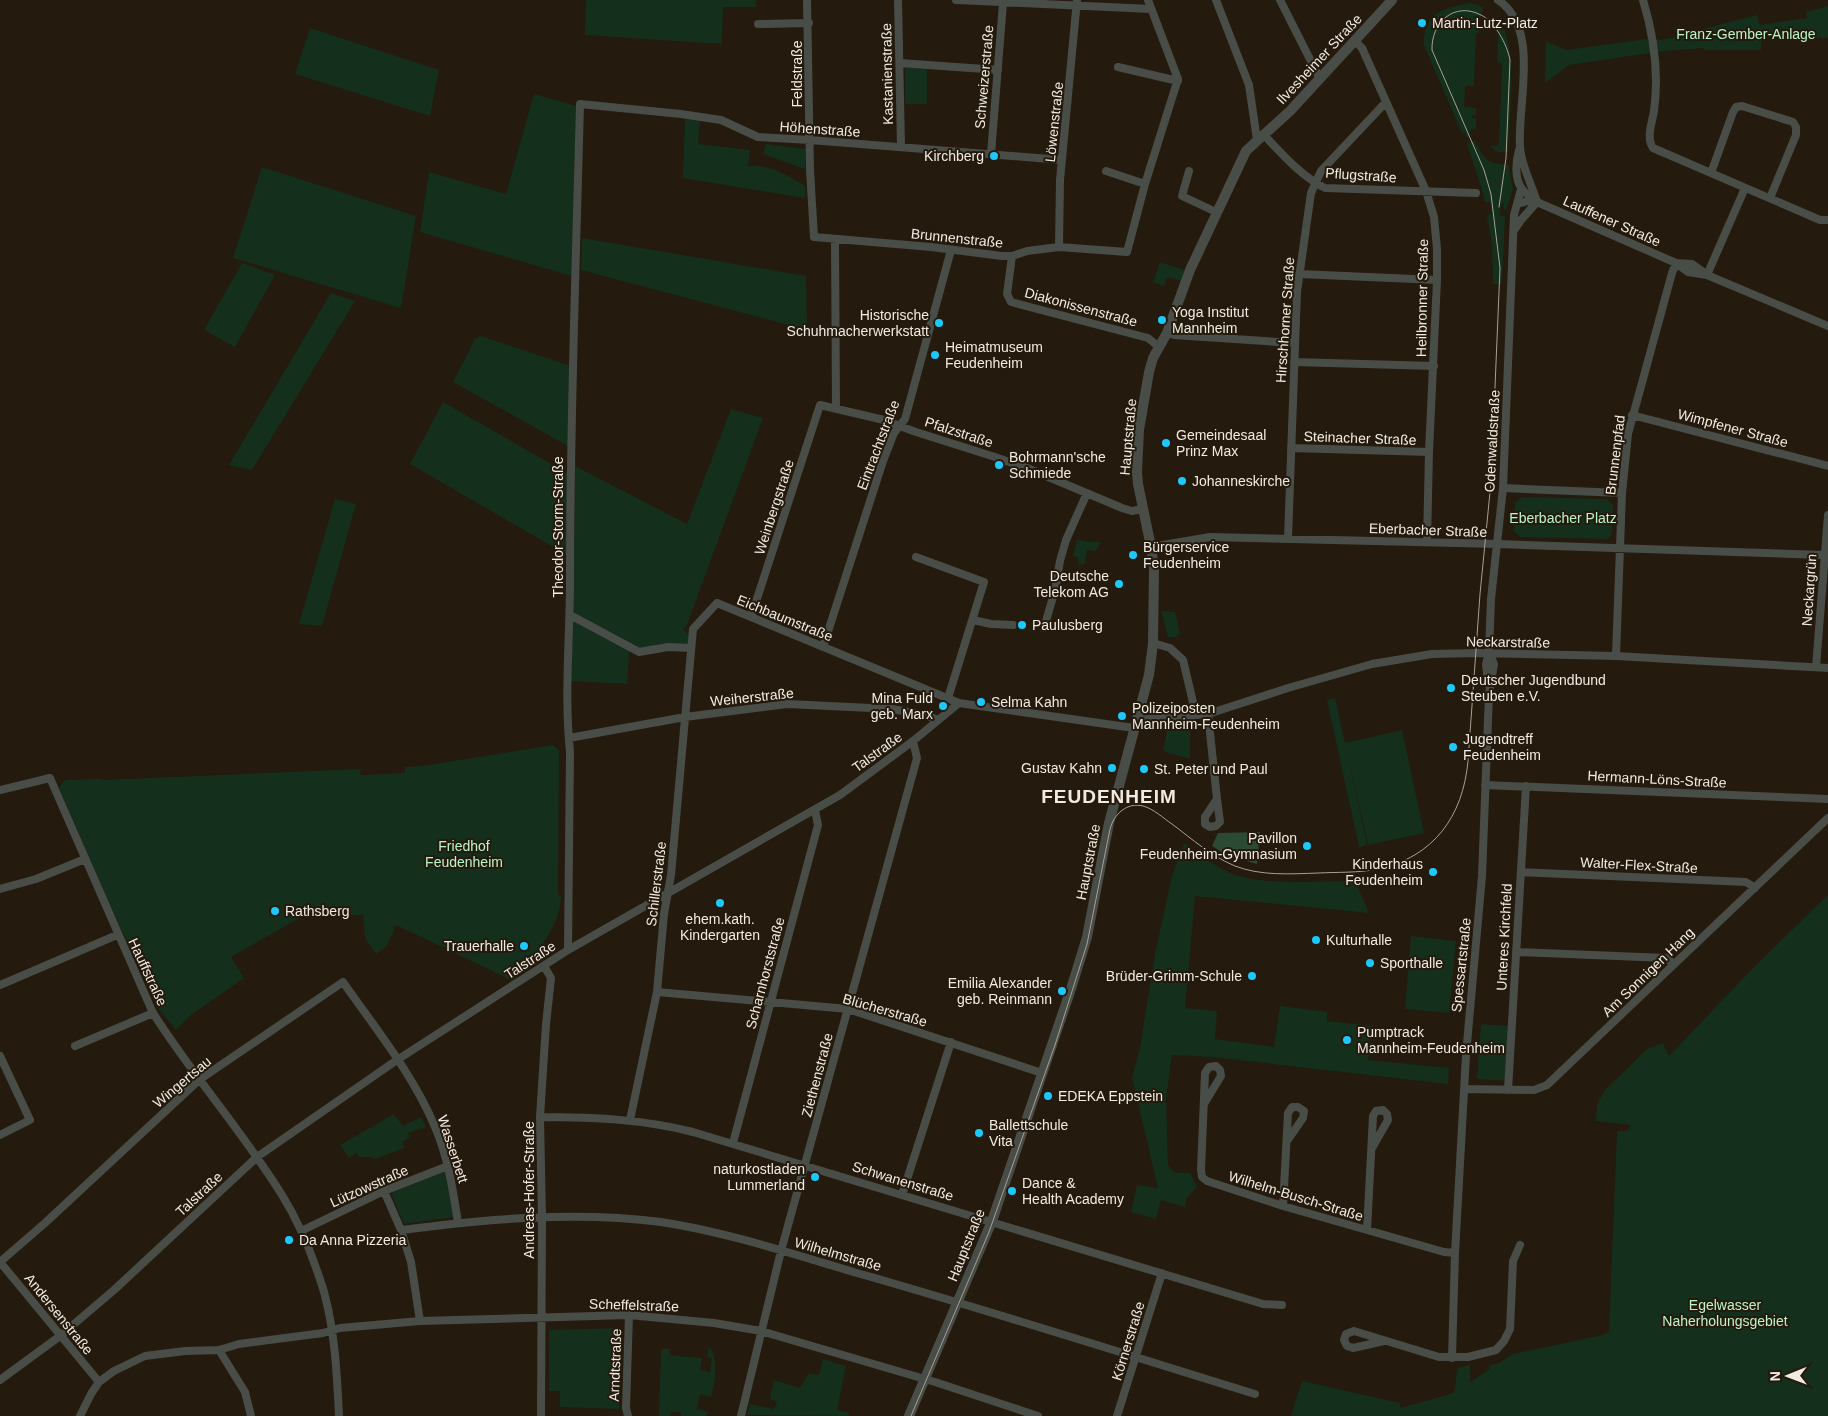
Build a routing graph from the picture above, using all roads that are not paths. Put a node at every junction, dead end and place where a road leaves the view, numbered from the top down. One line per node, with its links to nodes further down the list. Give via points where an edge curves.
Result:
1 (808, 0): 13 (street, Feldstraße)
2 (898, 0): 16 (street, Kastanienstraße)
3 (956, 0): 10 (street)
4 (1148, 0): 12 (street)
5 (1216, 0): 23 (street, via 1249,86)
6 (1280, 0): 19 (street)
7 (1392, 0): 15 (street, Ilvesheimer Straße)
8 (1498, 0): 26 (street, Odenwaldstraße, via 1513,15 1522,37)
9 (1643, 0): 31 (street, via 1650,22 1656,73 1649,142 1653,148)
10 (1003, 2): 11 (street); 18 (street, Schweizerstraße)
11 (1077, 2): 12 (street); 28 (street, Löwenstraße)
12 (1151, 9): 20 (street)
13 (809, 23): 14 (street); 24 (street, Feldstraße)
14 (758, 24)
15 (1355, 41): 19 (street, Ilvesheimer Straße); 21 (street, Heilbronner Straße, via 1362,48)
16 (900, 63): 18 (street); 25 (street, Kastanienstraße)
17 (1118, 67): 20 (street)
18 (998, 70): 27 (street, Schweizerstraße)
19 (1320, 79): 23 (street, Ilvesheimer Straße)
20 (1178, 81): 33 (street)
21 (1386, 102): 32 (street, Hirschhorner Straße, via 1321,171); 36 (street, Heilbronner Straße)
22 (580, 104): 24 (street, Höhenstraße, via 721,120 758,137); 78 (street, Theodor-Storm-Straße, via 572,372)
23 (1260, 137): 32 (street, Pflugstraße); 41 (street, Hauptstraße, via 1246,151)
24 (810, 140): 25 (street, Höhenstraße); 44 (street, Feldstraße)
25 (901, 147): 27 (street, Höhenstraße)
26 (1520, 148): 34 (street, Odenwaldstraße, via 1517,174); 39 (street, Odenwaldstraße)
27 (990, 154): 28 (street, Höhenstraße)
28 (1062, 160): 46 (street, Löwenstraße)
29 (1106, 171): 33 (street)
30 (1189, 171): 41 (street, via 1182,196)
31 (1711, 173): 35 (street); 38 (street, via 1736,107 1793,122 1796,135)
32 (1314, 183): 36 (street, Pflugstraße, via 1325,188); 50 (street, Hirschhorner Straße)
33 (1145, 184): 46 (street, Brunnenstraße, via 1128,252)
34 (1521, 188): 39 (street); 40 (street, Odenwaldstraße)
35 (1745, 188): 38 (street); 51 (street)
36 (1426, 191): 37 (street, Pflugstraße); 52 (street, Heilbronner Straße, via 1434,217)
37 (1476, 193)
38 (1770, 198): 42 (street, via 1820,220)
39 (1537, 202): 40 (street); 43 (street); 49 (street, Lauffener Straße)
40 (1517, 204): 43 (street, Odenwaldstraße)
41 (1216, 212): 54 (street, Hauptstraße)
42 (1828, 220)
43 (1514, 230): 66 (street, Odenwaldstraße)
44 (814, 237): 45 (street, Brunnenstraße)
45 (835, 240): 47 (street, Brunnenstraße); 60 (street)
46 (1059, 248): 48 (street, Brunnenstraße)
47 (951, 250): 48 (street, Brunnenstraße); 62 (street, Eintrachtstraße, via 905,419)
48 (1012, 256): 56 (street, Diakonissenstraße, via 1007,294 1011,302 1148,338)
49 (1676, 263): 51 (street, Lauffener Straße, via 1692,264); 61 (street, Brunnenpfad)
50 (1299, 274): 52 (street); 55 (street, Hirschhorner Straße)
51 (1707, 275): 53 (street, Lauffener Straße)
52 (1437, 280): 58 (street, Heilbronner Straße)
53 (1828, 326)
54 (1167, 333): 55 (street); 56 (street, Hauptstraße)
55 (1294, 343): 57 (street, Hirschhorner Straße)
56 (1159, 347): 69 (street, Hauptstraße, via 1149,372 1139,430 1137,472)
57 (1294, 362): 58 (street); 63 (street, Hirschhorner Straße)
58 (1434, 366): 64 (street, Heilbronner Straße)
59 (820, 404): 60 (street, Pfalzstraße); 79 (street, Weinbergstraße)
60 (836, 408): 62 (street, Pfalzstraße)
61 (1632, 415): 65 (street, Wimpfener Straße); 68 (street, Brunnenpfad)
62 (899, 426): 67 (street, Pfalzstraße, via 1027,468); 84 (street, Eintrachtstraße, via 883,461)
63 (1290, 448): 64 (street, Steinacher Straße); 71 (street, Hirschhorner Straße)
64 (1429, 452): 72 (street, Heilbronner Straße)
65 (1828, 466)
66 (1503, 488): 68 (street); 73 (street, Odenwaldstraße)
67 (1086, 493): 69 (street, Pfalzstraße, via 1132,511); 82 (street, via 1066,540)
68 (1622, 493): 75 (street, Brunnenpfad)
69 (1143, 510): 74 (street, Hauptstraße)
70 (1828, 514): 76 (street, Neckargrün)
71 (1288, 538): 72 (street, Eberbacher Straße); 74 (street, Eberbacher Straße, via 1210,537)
72 (1427, 542): 73 (street, Eberbacher Straße)
73 (1498, 544): 75 (street, Eberbacher Straße); 86 (street, Odenwaldstraße)
74 (1151, 546): 83 (street, Hauptstraße)
75 (1620, 549): 76 (street, Eberbacher Straße); 87 (street, Brunnenpfad)
76 (1824, 555): 88 (street, Neckargrün)
77 (916, 557): 80 (street, via 984,582)
78 (570, 614): 85 (street, via 638,652 668,647); 97 (street, Theodor-Storm-Straße)
79 (751, 617): 84 (street, Eichbaumstraße); 85 (street, Eichbaumstraße, via 717,603 693,629)
80 (973, 620): 81 (street); 90 (street)
81 (1014, 625)
82 (1044, 628)
83 (1153, 644): 93 (street, via 1170,648 1184,660); 96 (street, Hauptstraße, via 1149,675)
84 (823, 647): 90 (street, Eichbaumstraße)
85 (690, 648): 94 (street, Schillerstraße)
86 (1489, 653): 87 (street, Neckarstraße); 92 (street, Neckarstraße, via 1432,654 1372,664); 99 (street, Spessartstraße, via 1486,664 1489,694)
87 (1616, 656): 88 (street, Neckarstraße)
88 (1816, 667): 89 (street, Neckarstraße)
89 (1828, 668)
90 (948, 698): 91 (street, Eichbaumstraße)
91 (959, 703): 95 (street, Talstraße); 96 (street)
92 (1208, 714): 93 (street, Neckarstraße); 102 (street)
93 (1196, 715): 96 (street, Neckarstraße)
94 (685, 717): 95 (street, Weiherstraße, via 787,704 892,709); 97 (street, Weiherstraße); 110 (street, Schillerstraße)
95 (938, 720): 98 (street, Talstraße)
96 (1135, 724): 125 (street, Hauptstraße, via 1109,824 1083,953)
97 (568, 738): 112 (street, Theodor-Storm-Straße)
98 (914, 741): 104 (street, Talstraße); 119 (street, Ziethenstraße, via 916,758)
99 (1485, 785): 100 (street, Hermann-Löns-Straße); 127 (street, Spessartstraße, via 1482,876)
100 (1526, 786): 103 (street, Hermann-Löns-Straße); 107 (street, Unteres Kirchfeld)
101 (0, 790): 106 (street, Hauffstraße, via 50,778)
102 (1217, 799)
103 (1828, 799)
104 (815, 810): 110 (street, Talstraße); 118 (street, Scharnhorststraße, via 818,825)
105 (1828, 818): 108 (street, Am Sonnigen Hang)
106 (85, 859): 109 (street, via 36,879); 111 (street, Hauffstraße)
107 (1521, 872): 108 (street, Walter-Flex-Straße, via 1746,882); 113 (street, Unteres Kirchfeld)
108 (1755, 888): 114 (street, Am Sonnigen Hang)
109 (0, 889)
110 (668, 892): 112 (street, Talstraße); 117 (street, Schillerstraße)
111 (118, 935): 116 (street); 120 (street, Hauffstraße)
112 (568, 950): 115 (street, Talstraße)
113 (1516, 952): 114 (street, via 1666,958); 128 (street, Unteres Kirchfeld)
114 (1674, 964): 128 (street, Am Sonnigen Hang, via 1547,1085 1534,1090)
115 (544, 966): 124 (street, Talstraße); 130 (street, Andreas-Hofer-Straße, via 552,978)
116 (0, 985)
117 (657, 992): 118 (street, Blücherstraße); 131 (street, Schillerstraße)
118 (770, 1002): 119 (street, Blücherstraße); 134 (street, Scharnhorststraße)
119 (848, 1009): 121 (street, Blücherstraße); 137 (street, Ziethenstraße)
120 (153, 1013): 122 (street); 126 (street, Hauffstraße)
121 (951, 1042): 125 (street, Blücherstraße); 140 (street)
122 (75, 1046)
123 (0, 1056): 132 (street, via 30,1120)
124 (397, 1060): 126 (street, Wingertsau, via 343,982); 136 (street, Talstraße); 138 (street, Wasserbett, via 435,1127)
125 (1042, 1073): 143 (street, Hauptstraße)
126 (199, 1080): 136 (street, Hauffstraße); 151 (street, Wingertsau)
127 (1464, 1089): 128 (street, Am Sonnigen Hang); 150 (street, Spessartstraße)
128 (1508, 1090)
129 (1204, 1104): 141 (street, Wilhelm-Busch-Straße, via 1202,1177)
130 (540, 1117): 131 (street, Schwanenstraße); 142 (street, Andreas-Hofer-Straße)
131 (630, 1120): 134 (street, Schwanenstraße, via 667,1125)
132 (0, 1135)
133 (1287, 1141): 141 (street)
134 (733, 1143): 137 (street, Schwanenstraße)
135 (1372, 1148): 146 (street)
136 (257, 1157): 147 (street, Hauffstraße); 160 (street, Talstraße)
137 (805, 1165): 140 (street, Schwanenstraße); 149 (street, Ziethenstraße)
138 (448, 1166): 139 (street, Lützowstraße); 144 (street, Wasserbett)
139 (384, 1191): 145 (street); 147 (street, Lützowstraße)
140 (902, 1194): 143 (street, Schwanenstraße)
141 (1283, 1206): 146 (street, Wilhelm-Busch-Straße)
142 (542, 1218): 144 (street, Wilhelmstraße); 149 (street, Wilhelmstraße, via 662,1222); 156 (street, Andreas-Hofer-Straße)
143 (992, 1221): 152 (street, Schwanenstraße); 153 (street, Hauptstraße)
144 (458, 1223): 145 (street, Wilhelmstraße)
145 (401, 1230): 157 (street, via 411,1262)
146 (1367, 1230): 150 (street, Wilhelm-Busch-Straße)
147 (301, 1232): 158 (street, Hauffstraße, via 324,1293)
148 (1520, 1245): 164 (street, via 1513,1261 1510,1329 1504,1341 1496,1350)
149 (781, 1251): 153 (street, Wilhelmstraße); 159 (street, Ziethenstraße)
150 (1455, 1253): 164 (street, Spessartstraße)
151 (0, 1262): 160 (street, Andersenstraße)
152 (1162, 1273): 154 (street, Schwanenstraße, via 1263,1304); 163 (street, Körnerstraße)
153 (958, 1302): 163 (street, Wilhelmstraße); 166 (street, Hauptstraße)
154 (1282, 1305)
155 (629, 1315): 156 (street, Scheffelstraße); 159 (street, Scheffelstraße); 173 (street, Arndtstraße)
156 (541, 1317): 157 (street, Scheffelstraße); 172 (street, Andreas-Hofer-Straße)
157 (420, 1321): 158 (street, Scheffelstraße)
158 (332, 1330): 162 (street, Scheffelstraße); 171 (street, Hauffstraße)
159 (761, 1331): 166 (street, Scheffelstraße); 174 (street, Ziethenstraße)
160 (60, 1336): 165 (street, Talstraße); 167 (street, Andersenstraße)
161 (1384, 1341): 164 (street)
162 (218, 1350): 167 (street, Scheffelstraße, via 145,1356); 170 (street, via 245,1392)
163 (1136, 1357): 168 (street, Wilhelmstraße); 177 (street, Körnerstraße)
164 (1452, 1358)
165 (0, 1380)
166 (924, 1380): 175 (street, Hauptstraße); 176 (street, Scheffelstraße)
167 (99, 1382): 169 (street)
168 (1254, 1394)
169 (80, 1416)
170 (251, 1416)
171 (339, 1416)
172 (541, 1416)
173 (628, 1416)
174 (741, 1416)
175 (909, 1416)
176 (1038, 1416)
177 (1117, 1416)

